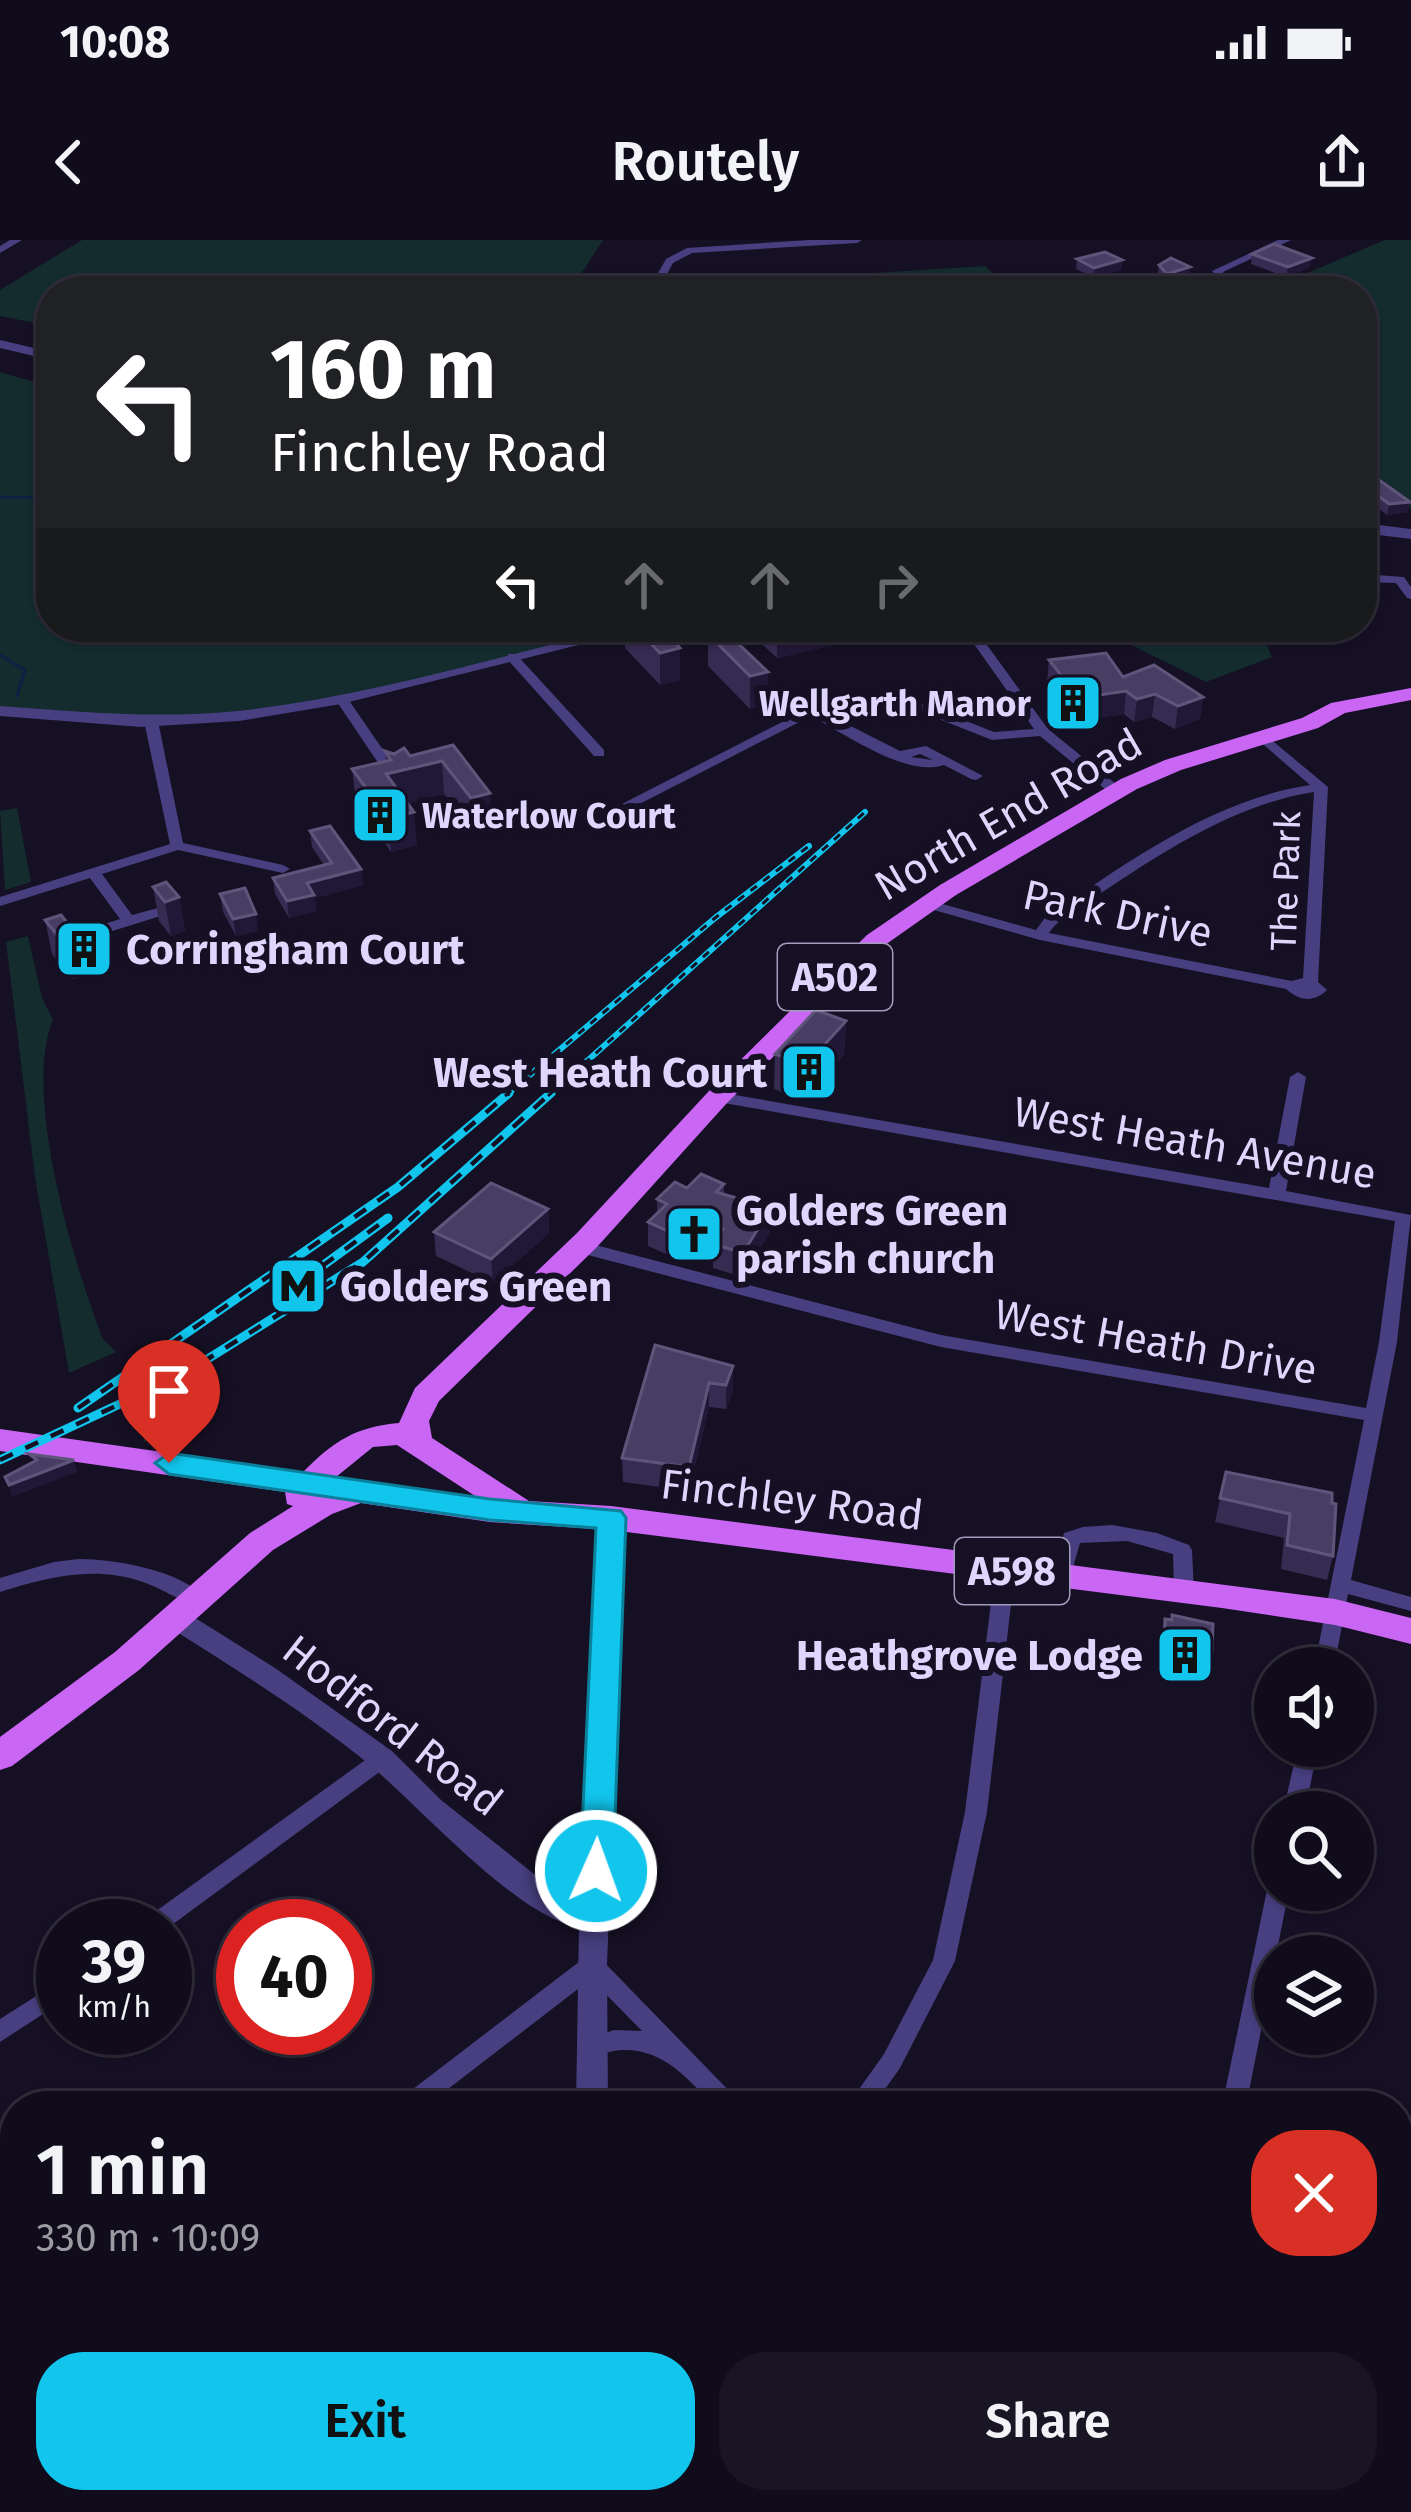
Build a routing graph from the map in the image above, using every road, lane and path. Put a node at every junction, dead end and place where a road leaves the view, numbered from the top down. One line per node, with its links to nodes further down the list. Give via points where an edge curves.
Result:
1 (17, 240): 4 (street)
2 (856, 240): 6 (street, via 690,250)
3 (1286, 240): 5 (street, via 1220,275)
4 (0, 250)
5 (1199, 271)
6 (661, 276)
7 (0, 344): 8 (street)
8 (36, 352)
9 (1377, 530): 10 (street)
10 (1411, 534)
11 (1377, 579): 12 (street, via 1400,580)
12 (1411, 595)
13 (578, 642): 15 (street)
14 (979, 642): 21 (street)
15 (512, 657): 17 (street); 23 (street)
16 (1411, 694): 22 (main road, North End Road / A502)
17 (341, 699): 20 (street); 25 (street)
18 (0, 711): 20 (street)
19 (812, 712): 21 (street, via 837,698 903,700 980,734); 24 (street, via 899,756 921,749); 28 (street)
20 (152, 721): 29 (street)
21 (1042, 732): 27 (street)
22 (1267, 734): 26 (street, The Park); 27 (main road, North End Road / A502)
23 (599, 753)
24 (976, 776)
25 (396, 779)
26 (1321, 787): 36 (street, via 1246,808 1179,841 1048,922); 38 (street, The Park)
27 (1116, 791): 33 (main road, North End Road / A502)
28 (617, 810)
29 (177, 846): 30 (street); 31 (street)
30 (283, 869)
31 (94, 874): 32 (street); 35 (street)
32 (0, 902)
33 (928, 904): 36 (street, Park Drive); 40 (main road, North End Road / A502, via 844,969)
34 (162, 911): 35 (street)
35 (130, 921): 37 (street)
36 (1040, 936): 38 (street, Park Drive)
37 (54, 944)
38 (1304, 987)
39 (1298, 1077): 41 (street)
40 (718, 1097): 41 (street, West Heath Avenue); 42 (main road, North End Road / A502)
41 (1277, 1192): 44 (street, West Heath Avenue, via 1404,1217)
42 (580, 1247): 43 (main road, North End Road / A502); 46 (street, West Heath Drive, via 941,1341)
43 (507, 1315): 48 (main road, North End Road / A502); 49 (main road, North End Road / A502, via 426,1395 417,1411)
44 (1388, 1342): 45 (street); 46 (street, West Heath Avenue)
45 (1411, 1346)
46 (1372, 1415): 60 (street, West Heath Avenue)
47 (0, 1440): 50 (main road, Finchley Road / A598)
48 (344, 1450): 49 (main road, Finchley Road / A598, via 386,1433); 50 (main road, Finchley Road / A502); 51 (main road)
49 (428, 1452): 52 (main road, via 439,1478); 53 (main road, Finchley Road / A598)
50 (307, 1486): 51 (main road, Finchley Road / A598); 55 (main road, A502)
51 (370, 1492): 52 (main road, Finchley Road / A598); 55 (main road, A502, via 311,1506)
52 (406, 1497): 53 (main road, Finchley Road / A598)
53 (517, 1508): 54 (main road, Finchley Road / A598)
54 (611, 1518): 56 (main road, Finchley Road / A598); 69 (street)
55 (245, 1556): 62 (main road, A502)
56 (1005, 1570): 57 (main road, Finchley Road / A598); 78 (street, via 976,1812 944,1961)
57 (1062, 1576): 59 (main road, Finchley Road / A598); 59 (street, via 1071,1538 1087,1531 1165,1541 1182,1550)
58 (0, 1586): 62 (street, via 51,1568 120,1567 149,1574)
59 (1184, 1592): 60 (main road, Finchley Road / A598)
60 (1338, 1598): 61 (street); 63 (main road, Finchley Road / A598); 64 (street, West Heath Avenue)
61 (1411, 1604)
62 (186, 1609): 65 (main road, A502); 66 (street, Hodford Road)
63 (1411, 1631)
64 (1328, 1647)
65 (0, 1756)
66 (382, 1759): 67 (street); 69 (street, Hodford Road, via 561,1912)
67 (190, 1899)
68 (1274, 1911): 79 (street)
69 (594, 1917): 70 (street)
70 (592, 1965): 73 (street); 74 (street); 75 (street)
71 (36, 2007): 72 (street)
72 (0, 2032)
73 (593, 2047): 74 (street, via 632,2038); 76 (street)
74 (681, 2057): 77 (street)
75 (428, 2091)
76 (592, 2091)
77 (714, 2091)
78 (870, 2091)
79 (1237, 2091)

